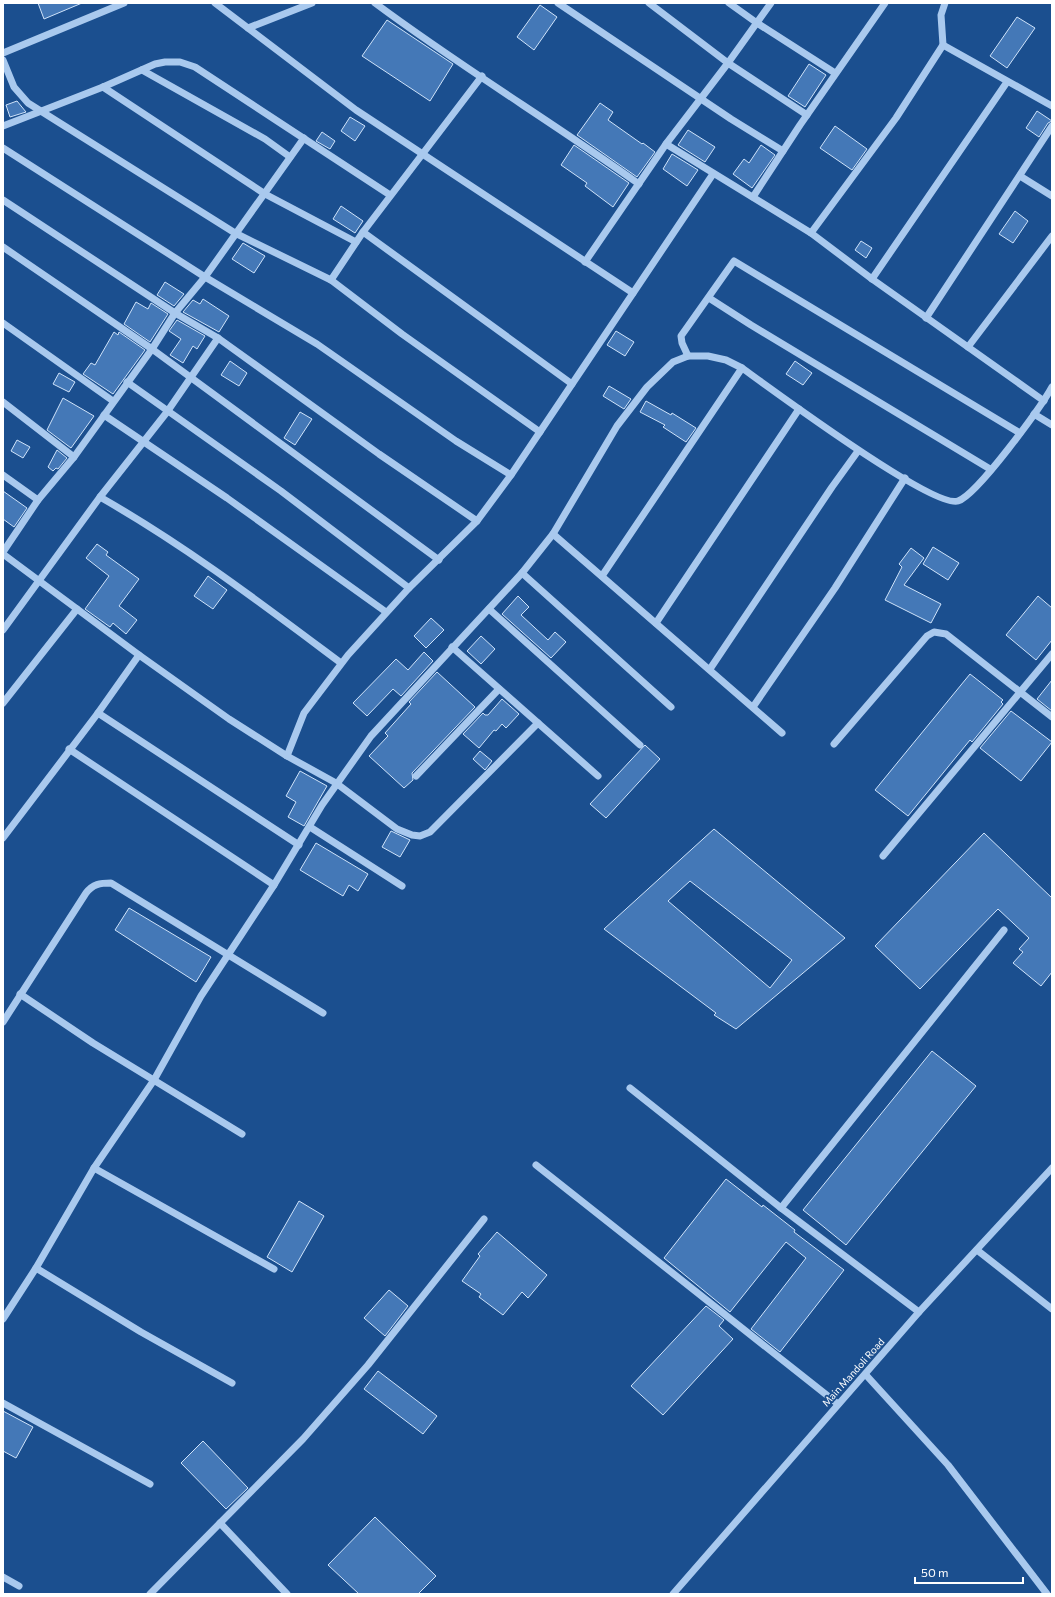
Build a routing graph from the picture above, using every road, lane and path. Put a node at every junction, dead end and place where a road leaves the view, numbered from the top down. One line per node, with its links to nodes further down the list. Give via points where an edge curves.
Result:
1 (124, 3): 14 (street)
2 (215, 3): 12 (street)
3 (312, 3): 12 (street)
4 (375, 3): 19 (street, via 421,37)
5 (558, 3): 22 (street)
6 (650, 3): 16 (street)
7 (729, 3): 11 (street)
8 (771, 3): 11 (street)
9 (885, 3): 18 (street)
10 (945, 3): 13 (street, via 941,15)
11 (757, 23): 16 (street); 18 (street)
12 (248, 28): 32 (street, via 356,110)
13 (943, 45): 20 (street); 44 (street, via 896,118)
14 (3, 53)
15 (3, 60): 24 (street, via 20,96)
16 (728, 64): 22 (street); 25 (street)
17 (142, 70): 21 (street); 28 (street, via 164,62 180,62 195,67); 33 (street)
18 (835, 74): 25 (street)
19 (482, 76): 32 (street); 36 (street)
20 (1007, 82): 23 (street); 50 (street)
21 (103, 87): 24 (street); 37 (street)
22 (700, 98): 29 (street); 31 (street)
23 (1052, 106)
24 (39, 111): 26 (street); 43 (street)
25 (807, 115): 31 (street)
26 (3, 126)
27 (1052, 126): 35 (street)
28 (304, 138): 33 (street); 38 (street)
29 (666, 144): 34 (street); 36 (street)
30 (3, 148): 49 (street)
31 (783, 151): 40 (street)
32 (423, 154): 38 (street); 48 (street)
33 (290, 156): 37 (street)
34 (713, 174): 40 (street); 52 (street)
35 (1020, 176): 39 (street); 55 (street)
36 (639, 184): 48 (street)
37 (265, 194): 43 (street); 46 (street)
38 (390, 195): 42 (street)
39 (1052, 196)
40 (753, 197): 44 (street)
41 (3, 200): 54 (street)
42 (363, 232): 46 (street); 64 (street)
43 (235, 233): 49 (street); 51 (street)
44 (811, 233): 50 (street)
45 (1052, 236): 58 (street)
46 (356, 242): 51 (street)
47 (3, 247): 59 (street)
48 (585, 262): 52 (street)
49 (205, 277): 54 (street); 81 (street, via 317,344 456,441)
50 (872, 279): 55 (street)
51 (331, 280): 74 (street)
52 (633, 292): 64 (street)
53 (709, 298): 60 (street, via 681,336); 75 (street, via 734,261); 79 (street)
54 (175, 313): 57 (street); 59 (street)
55 (926, 318): 58 (street)
56 (3, 323): 66 (street)
57 (218, 338): 62 (street); 85 (street)
58 (968, 347): 67 (street)
59 (152, 349): 62 (street); 63 (street)
60 (688, 356): 61 (street, via 708,356 726,360); 86 (street, via 673,362 662,372 627,413 594,463)
61 (742, 368): 69 (street); 90 (street)
62 (191, 377): 70 (street); 88 (street)
63 (127, 382): 66 (street); 70 (street)
64 (572, 384): 74 (street)
65 (1052, 387): 67 (street)
66 (113, 401): 72 (street)
67 (1044, 401): 71 (street)
68 (3, 402): 78 (street)
69 (799, 409): 77 (street); 96 (street)
70 (167, 412): 76 (street); 92 (street, via 281,491)
71 (1034, 414): 73 (street); 75 (street)
72 (104, 415): 76 (street); 78 (street)
73 (1052, 425)
74 (540, 432): 81 (street)
75 (1020, 433): 79 (street)
76 (144, 441): 83 (street); 95 (street)
77 (858, 451): 82 (street); 102 (street)
78 (74, 457): 84 (street)
79 (990, 469): 82 (street, via 972,492 957,501 934,495)
80 (3, 475): 84 (street)
81 (511, 475): 85 (street)
82 (905, 478): 107 (street, via 835,588)
83 (100, 497): 91 (street); 101 (street, via 195,554)
84 (38, 500): 87 (street)
85 (477, 521): 88 (street)
86 (553, 534): 89 (street); 90 (street)
87 (3, 553): 91 (street)
88 (439, 560): 92 (street)
89 (522, 573): 94 (street); 106 (street)
90 (602, 576): 96 (street)
91 (39, 581): 93 (street); 97 (street)
92 (409, 588): 95 (street)
93 (77, 609): 100 (street); 105 (street)
94 (489, 609): 98 (street); 113 (street)
95 (386, 612): 101 (street)
96 (656, 623): 102 (street)
97 (3, 630)
98 (452, 647): 103 (street); 118 (street, via 371,736)
99 (1052, 654): 104 (street)
100 (139, 655): 108 (street); 115 (street)
101 (341, 663): 115 (street, via 304,713)
102 (710, 669): 107 (street)
103 (499, 689): 110 (street); 116 (street)
104 (1019, 692): 109 (street); 112 (street, via 946,634 934,632 926,636); 122 (street)
105 (3, 703)
106 (671, 707)
107 (753, 707): 111 (street)
108 (98, 713): 114 (street); 121 (street)
109 (1052, 717)
110 (538, 723): 117 (street); 118 (street, via 430,832 420,836 397,829)
111 (782, 734)
112 (834, 744)
113 (640, 745)
114 (69, 749): 120 (street); 123 (street)
115 (286, 756): 118 (street)
116 (416, 776)
117 (598, 776)
118 (336, 783): 119 (street)
119 (310, 827): 121 (street); 124 (street)
120 (3, 838)
121 (299, 845): 123 (street)
122 (883, 856)
123 (274, 885): 126 (street)
124 (402, 886)
125 (1004, 930): 136 (street)
126 (227, 955): 127 (street, via 111,883 101,883 91,887 86,893); 128 (street); 130 (street)
127 (20, 994): 129 (street); 130 (street, via 92,1043)
128 (323, 1013)
129 (3, 1022)
130 (154, 1080): 132 (street); 134 (street)
131 (630, 1088): 136 (street)
132 (242, 1134)
133 (536, 1165): 147 (street)
134 (94, 1168): 139 (street); 140 (street)
135 (1052, 1168): 138 (street, Main Mandoli Road)
136 (781, 1208): 142 (street)
137 (484, 1220): 149 (street, via 368,1365 303,1439)
138 (977, 1250): 141 (street); 142 (street, Main Mandoli Road)
139 (36, 1268): 143 (street); 145 (street, via 141,1332)
140 (274, 1269)
141 (1052, 1308)
142 (919, 1312): 144 (street, Main Mandoli Road)
143 (3, 1319)
144 (866, 1375): 147 (street, Main Mandoli Road); 155 (street, via 948,1465)
145 (232, 1383)
146 (3, 1403): 148 (street)
147 (838, 1404): 154 (street, Main Mandoli Road)
148 (150, 1484)
149 (220, 1523): 152 (street); 153 (street)
150 (3, 1577): 151 (street)
151 (20, 1586)
152 (150, 1594)
153 (287, 1594)
154 (673, 1594)
155 (1047, 1594)

